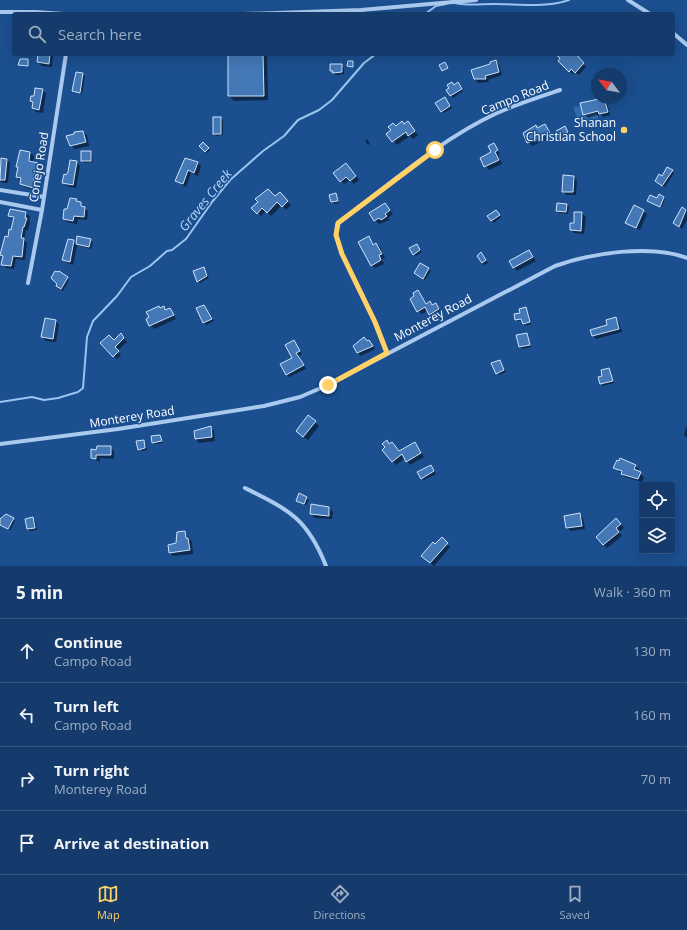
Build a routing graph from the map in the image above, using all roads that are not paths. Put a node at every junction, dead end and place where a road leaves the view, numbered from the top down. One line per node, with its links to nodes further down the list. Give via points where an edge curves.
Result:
1 (476, 0): 7 (street, via 361,10)
2 (628, 0): 8 (street)
3 (0, 12): 5 (street)
4 (12, 12): 6 (street)
5 (12, 12)
6 (36, 12)
7 (302, 12)
8 (647, 12)
9 (675, 35): 10 (street)
10 (687, 45)
11 (66, 56): 14 (street, Conejo Road)
12 (560, 90): 19 (street, Campo Road, via 497,113 465,130 338,223 336,235 342,254)
13 (0, 190): 14 (street)
14 (44, 197): 16 (street, Conejo Road)
15 (0, 202): 16 (street)
16 (42, 210): 18 (street, Conejo Road)
17 (687, 258): 19 (street, Monterey Road, via 660,251 597,255 568,261 540,272)
18 (28, 283)
19 (387, 353): 20 (street, Monterey Road, via 312,392 281,403)
20 (0, 444)
21 (245, 488): 22 (street, via 298,518 313,536)
22 (326, 566)

